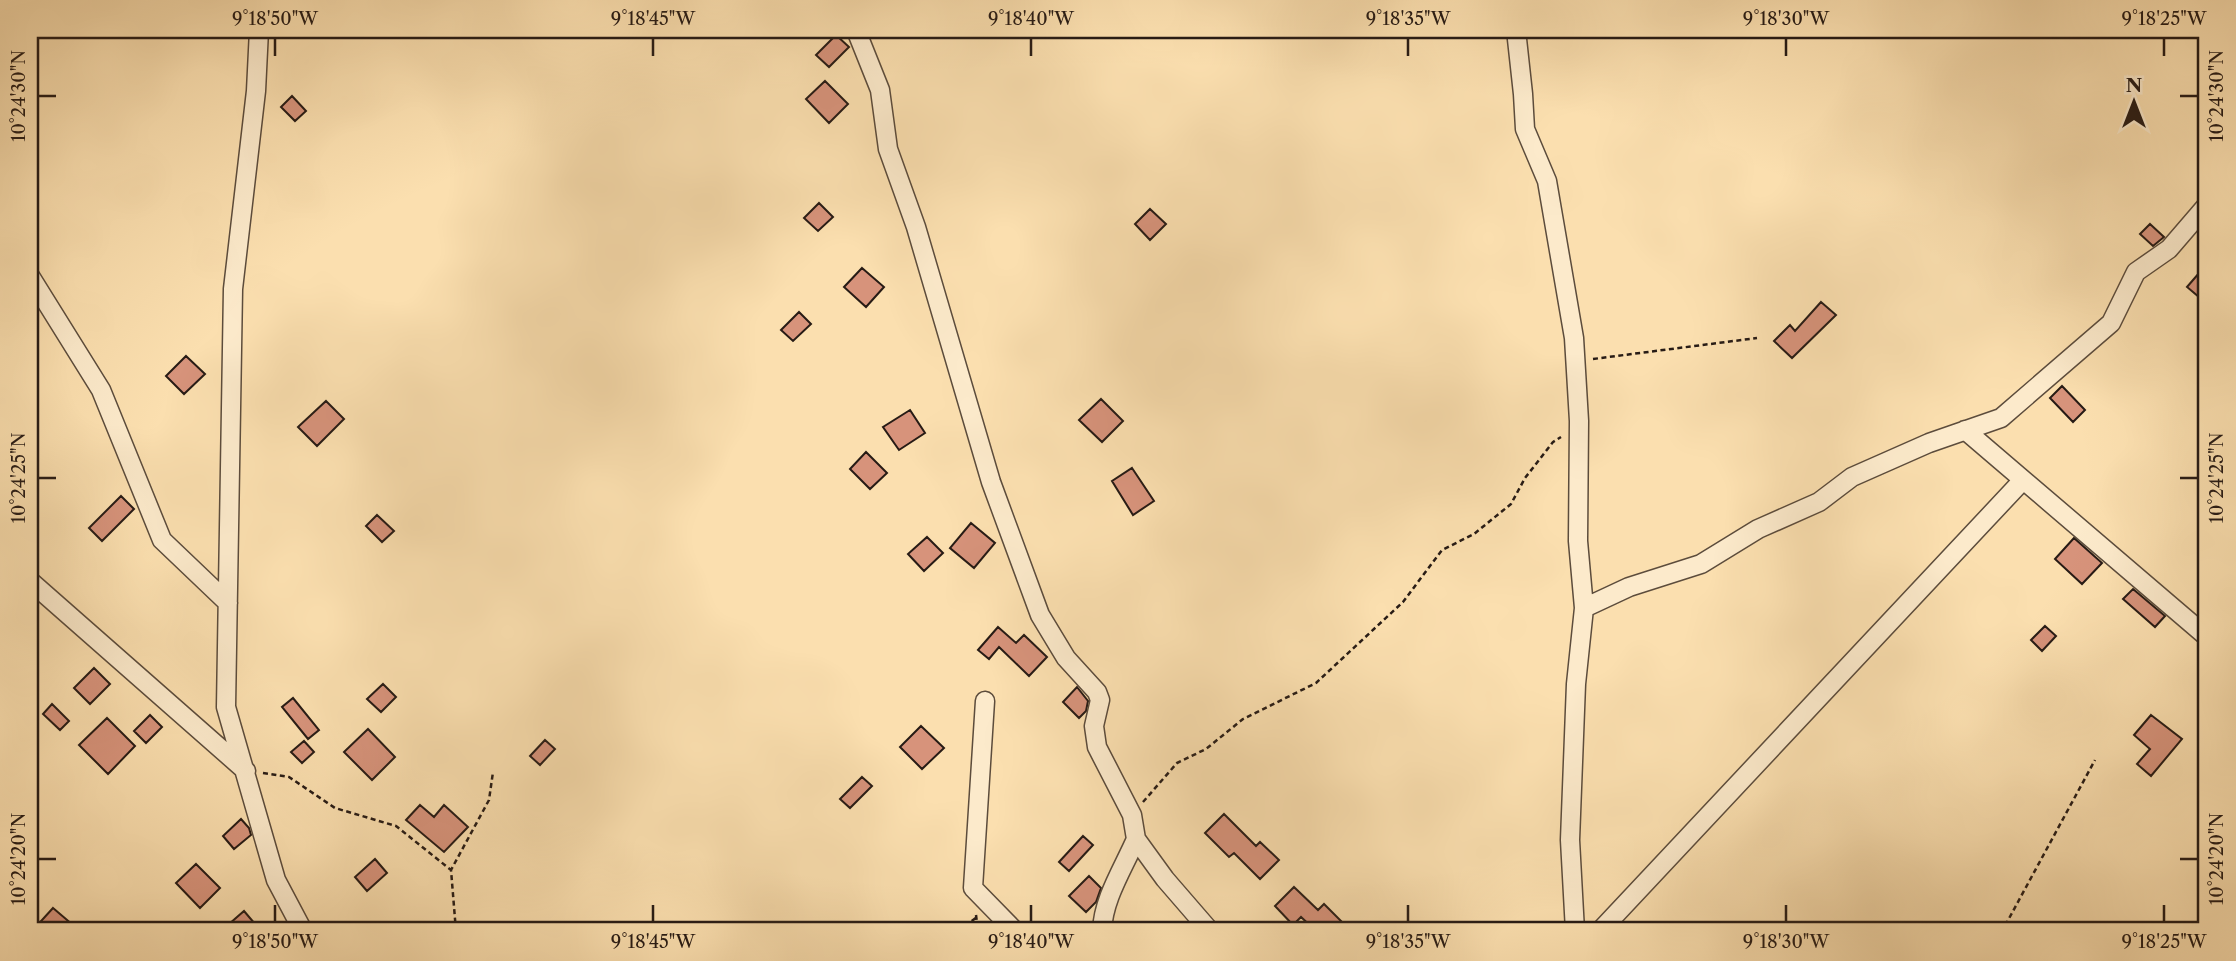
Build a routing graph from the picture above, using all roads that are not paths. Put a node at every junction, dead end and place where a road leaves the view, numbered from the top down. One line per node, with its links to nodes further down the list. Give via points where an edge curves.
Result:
1 (259, 30): 9 (street, via 233,289)
2 (856, 30): 14 (street, via 880,90 888,149 991,482 1041,615 1066,658 1097,692 1097,747 1132,814)
3 (1516, 30): 10 (street, via 1525,129 1547,181 1574,338 1580,424 1578,541)
4 (2206, 206): 6 (street, via 2169,249 2136,272 2110,323 2001,418)
5 (30, 276): 9 (street, via 102,390 162,540)
6 (1965, 430): 7 (street); 10 (street, via 1853,477 1819,502 1758,529 1701,564 1629,587)
7 (2023, 480): 11 (street); 20 (street)
8 (30, 580): 13 (street)
9 (228, 603): 13 (street, via 226,707)
10 (1584, 608): 19 (street, via 1570,839)
11 (2206, 636)
12 (985, 701): 16 (street, via 973,888)
13 (246, 771): 15 (street, via 276,880)
14 (1136, 839): 17 (street, via 1108,898); 18 (street)
15 (303, 931)
16 (1015, 931)
17 (1102, 931)
18 (1210, 931)
19 (1575, 931)
20 (1600, 931)

